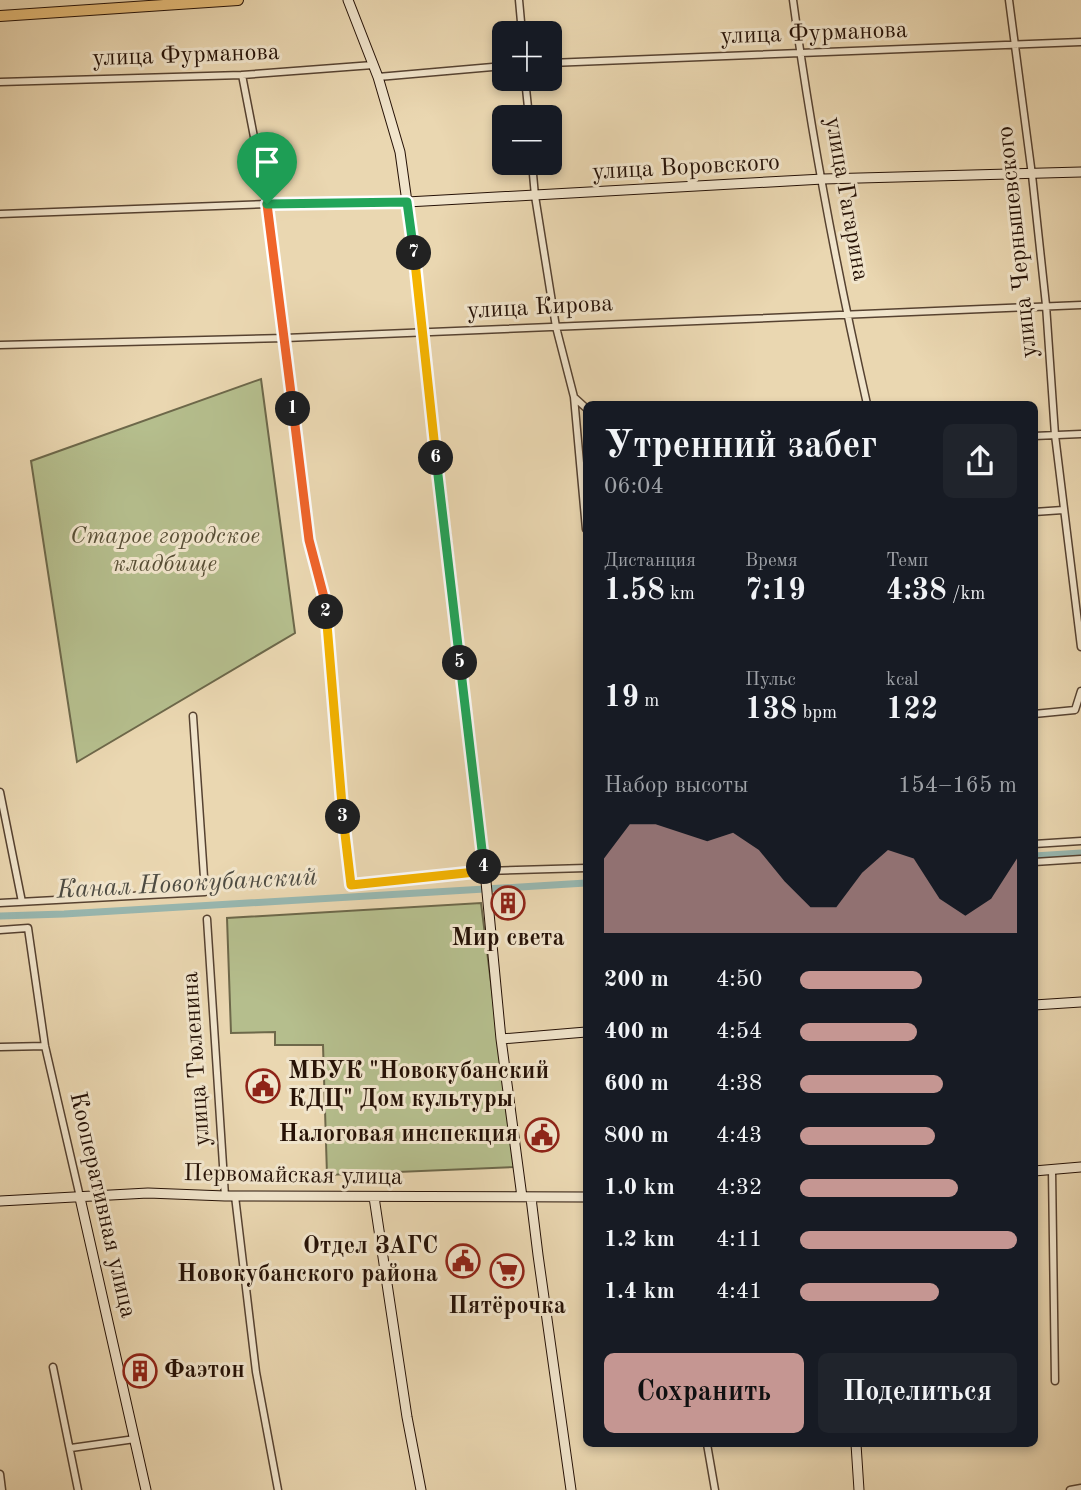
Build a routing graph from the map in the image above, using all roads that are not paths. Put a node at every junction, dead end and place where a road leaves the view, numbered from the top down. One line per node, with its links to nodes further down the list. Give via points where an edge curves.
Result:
1 (238, 0): 6 (main road)
2 (348, 0): 12 (main road)
3 (519, 0): 7 (street)
4 (793, 0): 10 (street, улица Гагарина)
5 (1009, 0): 9 (street, улица Чернышевского)
6 (0, 16)
7 (521, 21)
8 (1081, 42): 9 (street, улица Фурманова)
9 (1014, 44): 10 (street, улица Фурманова); 19 (street, улица Чернышевского)
10 (800, 55): 11 (street, улица Фурманова); 20 (street, улица Гагарина)
11 (562, 64)
12 (373, 65): 14 (street, улица Фурманова); 15 (main road)
13 (492, 67): 15 (street)
14 (242, 75): 16 (street, улица Фурманова); 23 (street)
15 (378, 77): 22 (main road, via 400,152)
16 (0, 82)
17 (1081, 172): 19 (main road, улица Воровского)
18 (534, 175): 21 (street)
19 (1032, 175): 20 (main road, улица Воровского); 25 (street, улица Чернышевского)
20 (823, 180): 21 (main road, улица Воровского); 27 (street, улица Гагарина)
21 (535, 196): 22 (main road, улица Воровского); 28 (street)
22 (407, 202): 23 (street, улица Воровского); 29 (main road)
23 (267, 204): 24 (street, улица Воровского); 30 (street)
24 (0, 214)
25 (1046, 305): 26 (street, улица Кирова); 27 (street, улица Кирова); 36 (street, улица Чернышевского)
26 (1081, 305)
27 (846, 313): 28 (street, улица Кирова); 33 (street, улица Гагарина)
28 (556, 327): 29 (street, улица Кирова); 32 (street)
29 (424, 333): 30 (street, улица Кирова); 51 (main road)
30 (285, 338): 31 (street, улица Кирова); 51 (street, via 309,540 325,601 351,885)
31 (0, 345)
32 (574, 397): 34 (street); 38 (street)
33 (866, 401)
34 (583, 405)
35 (1081, 434): 36 (street)
36 (1055, 435): 37 (street); 39 (street, улица Чернышевского)
37 (1038, 436)
38 (583, 496)
39 (1063, 510): 40 (street); 41 (street, улица Чернышевского)
40 (1038, 512)
41 (1081, 647)
42 (1081, 691): 43 (street, via 1075,710)
43 (1038, 714)
44 (192, 716): 52 (street, via 205,892)
45 (0, 792): 52 (street)
46 (1081, 841): 47 (street)
47 (1038, 844)
48 (1081, 859): 49 (street)
49 (1038, 862)
50 (583, 868): 51 (street)
51 (485, 871): 59 (main road)
52 (22, 902): 53 (street)
53 (0, 903)
54 (207, 919): 65 (street, улица Тюленина)
55 (0, 930): 60 (street, Кооперативная улица, via 28,928)
56 (1081, 1002): 57 (main road)
57 (1038, 1005)
58 (583, 1032): 59 (main road)
59 (501, 1039): 68 (main road)
60 (45, 1046): 61 (street); 67 (street, Кооперативная улица)
61 (0, 1047)
62 (1081, 1167): 63 (main road)
63 (1052, 1170): 64 (main road); 72 (street)
64 (1038, 1171)
65 (230, 1196): 66 (main road, Первомайская улица); 67 (main road, Первомайская улица, via 148,1193); 82 (street, улица Тюленина)
66 (374, 1197): 68 (main road, Первомайская улица); 83 (main road)
67 (80, 1198): 70 (main road, Первомайская улица); 73 (main road, Кооперативная улица)
68 (526, 1198): 69 (main road, Первомайская улица); 84 (main road)
69 (583, 1198)
70 (0, 1201)
71 (53, 1367): 76 (street)
72 (1055, 1381)
73 (136, 1439): 76 (street); 81 (main road, Кооперативная улица)
74 (708, 1447): 85 (street)
75 (856, 1447): 86 (main road)
76 (71, 1448): 80 (street)
77 (0, 1474): 79 (street)
78 (1081, 1488): 87 (street)
79 (2, 1490)
80 (78, 1490)
81 (146, 1490)
82 (278, 1490)
83 (421, 1490)
84 (572, 1490)
85 (715, 1490)
86 (859, 1490)
87 (1070, 1490)

